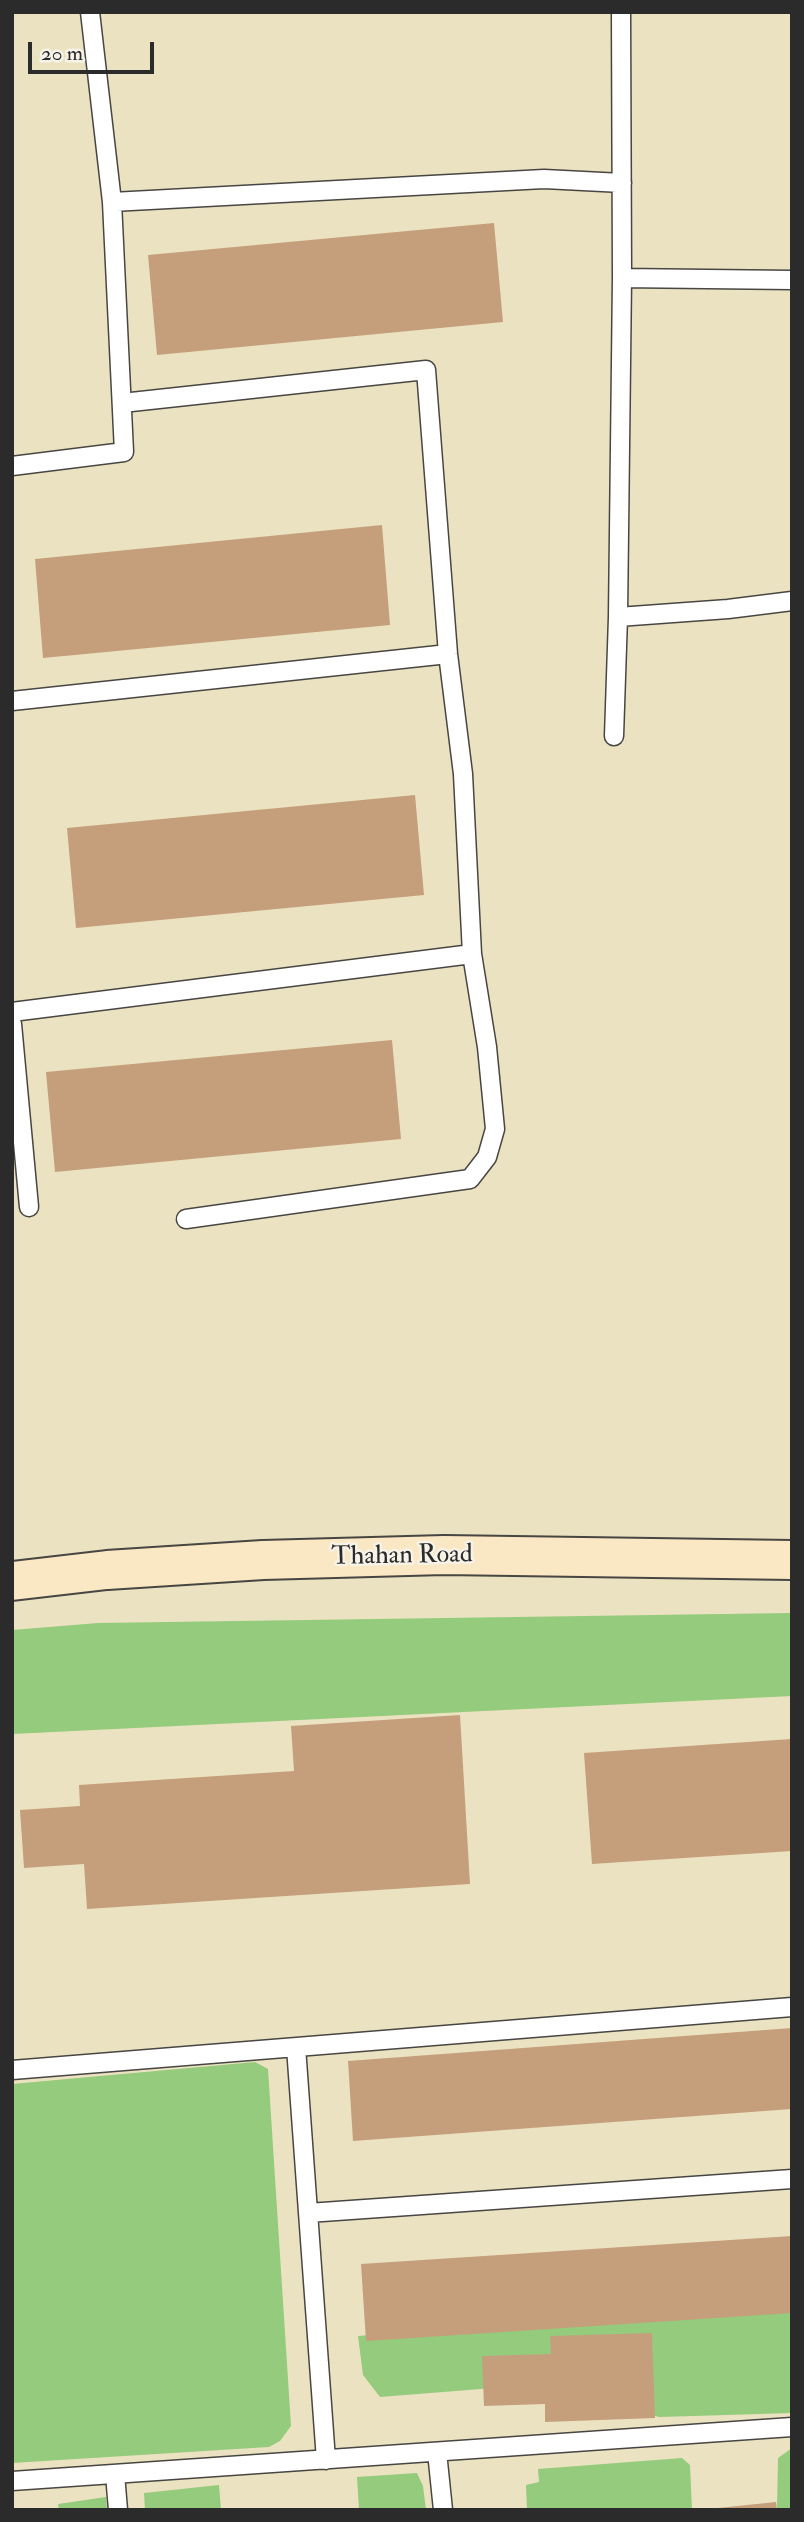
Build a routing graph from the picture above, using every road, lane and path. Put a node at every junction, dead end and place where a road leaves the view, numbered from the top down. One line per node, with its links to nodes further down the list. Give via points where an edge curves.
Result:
1 (90, 12): 4 (lane)
2 (621, 12): 3 (lane)
3 (622, 183): 4 (lane, via 544,179); 5 (lane)
4 (112, 202): 7 (lane)
5 (622, 278): 6 (lane); 10 (lane)
6 (792, 280)
7 (122, 403): 8 (lane, via 124,453); 11 (lane, via 426,370)
8 (12, 466)
9 (792, 601): 10 (lane)
10 (618, 617): 13 (lane)
11 (448, 653): 12 (lane); 14 (lane, via 463,774)
12 (12, 701)
13 (614, 736)
14 (472, 954): 15 (lane); 18 (lane, via 495,1129 487,1157 470,1179)
15 (12, 1012)
16 (12, 1024): 17 (lane)
17 (29, 1207)
18 (186, 1219)
19 (792, 1560): 20 (main road, Thahan Road, via 430,1556 237,1562)
20 (12, 1581)
21 (792, 2007): 22 (lane)
22 (296, 2048): 23 (lane); 25 (lane)
23 (12, 2070)
24 (792, 2179): 25 (lane)
25 (308, 2213): 28 (lane)
26 (792, 2427): 27 (lane)
27 (438, 2452): 28 (lane); 32 (lane)
28 (326, 2460): 29 (lane)
29 (115, 2474): 30 (lane); 31 (lane)
30 (12, 2481)
31 (118, 2510)
32 (443, 2510)

